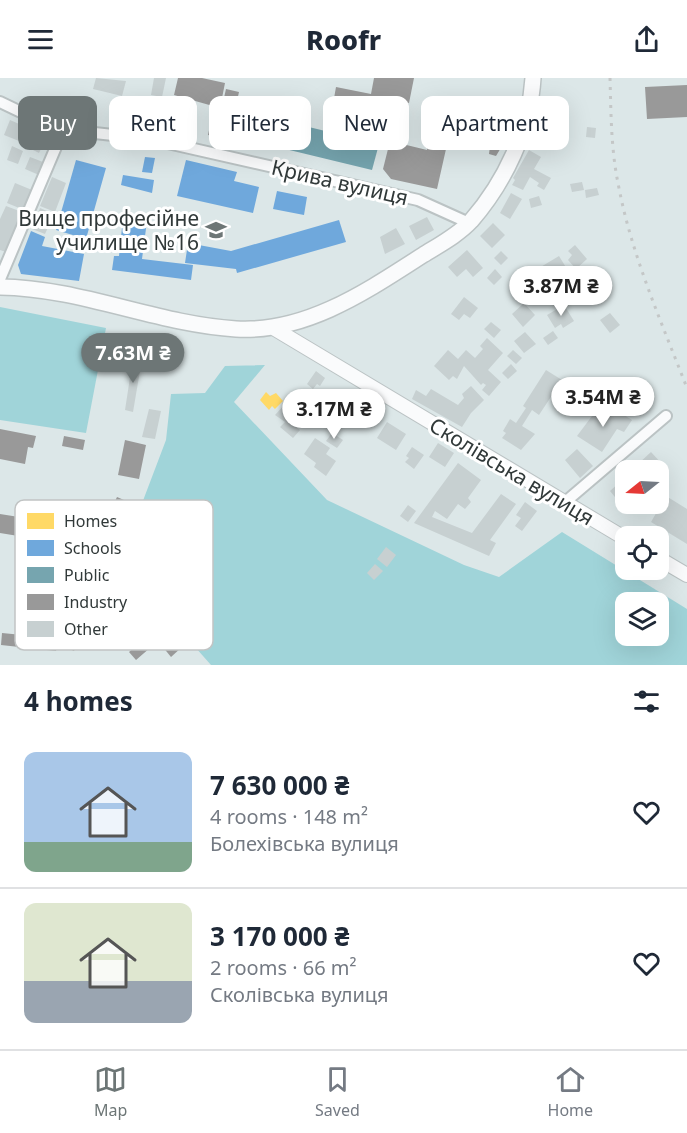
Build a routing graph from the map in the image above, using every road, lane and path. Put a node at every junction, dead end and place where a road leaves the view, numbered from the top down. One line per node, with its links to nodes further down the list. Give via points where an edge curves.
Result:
1 (533, 78): 6 (main road, via 531,108 521,137 490,195)
2 (0, 102): 3 (street, Крива вулиця)
3 (18, 110)
4 (97, 132): 6 (street, Крива вулиця, via 150,139 418,200)
5 (55, 150): 7 (street)
6 (469, 223): 9 (main road, via 364,292)
7 (0, 279)
8 (0, 287): 9 (main road, via 64,292 196,325)
9 (275, 329): 11 (street, Сколівська вулиця)
10 (666, 416): 11 (street)
11 (564, 503): 12 (street, Сколівська вулиця)
12 (615, 533)
13 (669, 564): 14 (street)
14 (687, 574)

